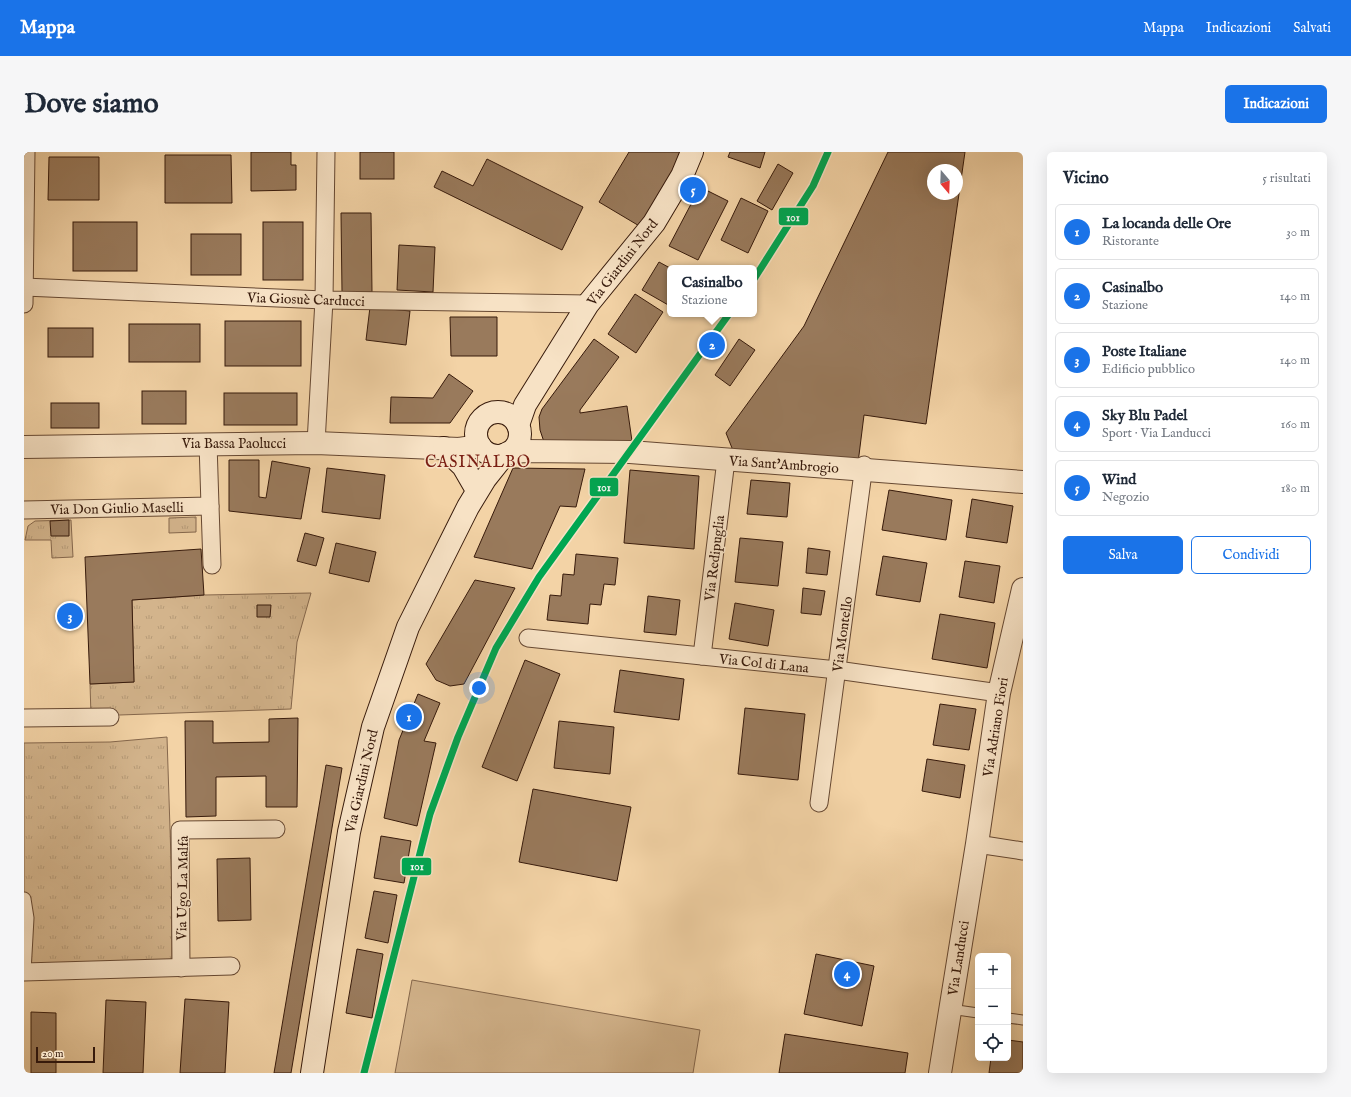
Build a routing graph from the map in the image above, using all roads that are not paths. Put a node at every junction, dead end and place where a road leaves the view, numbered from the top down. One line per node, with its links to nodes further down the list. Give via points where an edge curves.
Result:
1 (26, 152): 4 (street)
2 (326, 152): 5 (street)
3 (692, 152): 7 (street, Via Giardini Nord, via 682,176 654,223)
4 (24, 287): 5 (street, Via Giosuè Carducci); 6 (street)
5 (324, 300): 7 (street, Via Giosuè Carducci); 13 (street)
6 (24, 304)
7 (588, 304): 8 (street, Via Giardini Nord)
8 (547, 368): 9 (street, Via Giardini Nord, via 516,399); 10 (street, Via Giardini Nord, via 525,405)
9 (498, 412): 10 (street, via 510,415); 11 (street, Via Giardini Nord, via 486,415 478,424)
10 (518, 425): 16 (street, via 531,442); 17 (street, Via Giardini Nord, via 518,444)
11 (479, 441): 15 (street, Via Bassa Paolucci, via 467,440); 17 (street, via 491,454); 21 (street, Via Giardini Nord)
12 (208, 443): 13 (street, Via Bassa Paolucci); 14 (street, Via Bassa Paolucci); 22 (street)
13 (316, 443): 15 (street, Via Bassa Paolucci)
14 (24, 447)
15 (444, 448): 21 (street, via 463,466)
16 (544, 452): 17 (street, Via Sant'Ambrogio); 18 (street, Via Sant'Ambrogio, via 630,452)
17 (506, 454): 23 (street, Via Giardini Nord, via 485,479)
18 (726, 460): 19 (street, Via Sant'Ambrogio); 28 (street, Via Redipuglia)
19 (863, 468): 20 (street, Via Sant'Ambrogio); 29 (street, Via Montello)
20 (1023, 482)
21 (474, 485): 23 (street, Via Giardini Nord)
22 (210, 506): 24 (street, Via Don Giulio Maselli); 25 (street)
23 (468, 507): 45 (street, Via Giardini Nord, via 408,627 373,727 349,832)
24 (24, 510)
25 (212, 565)
26 (1023, 589): 30 (street, Via Adriano Fiori)
27 (528, 638): 28 (street, Via Col di Lana)
28 (702, 656): 29 (street, Via Col di Lana)
29 (837, 670): 30 (street, Via Col di Lana); 33 (street, Via Montello)
30 (999, 693): 35 (street, Via Adriano Fiori)
31 (110, 717): 32 (street)
32 (24, 718)
33 (818, 803)
34 (276, 829): 39 (street, Via Ugo La Malfa, via 180,830)
35 (977, 844): 36 (street); 41 (street, Via Landucci)
36 (1023, 850)
37 (24, 899): 40 (street, via 27,918)
38 (231, 966): 39 (street)
39 (181, 968): 40 (street)
40 (24, 972)
41 (950, 1009): 42 (lane); 46 (street, Via Landucci)
42 (975, 1013)
43 (1011, 1018): 44 (lane)
44 (1023, 1020)
45 (312, 1073)
46 (940, 1073)

